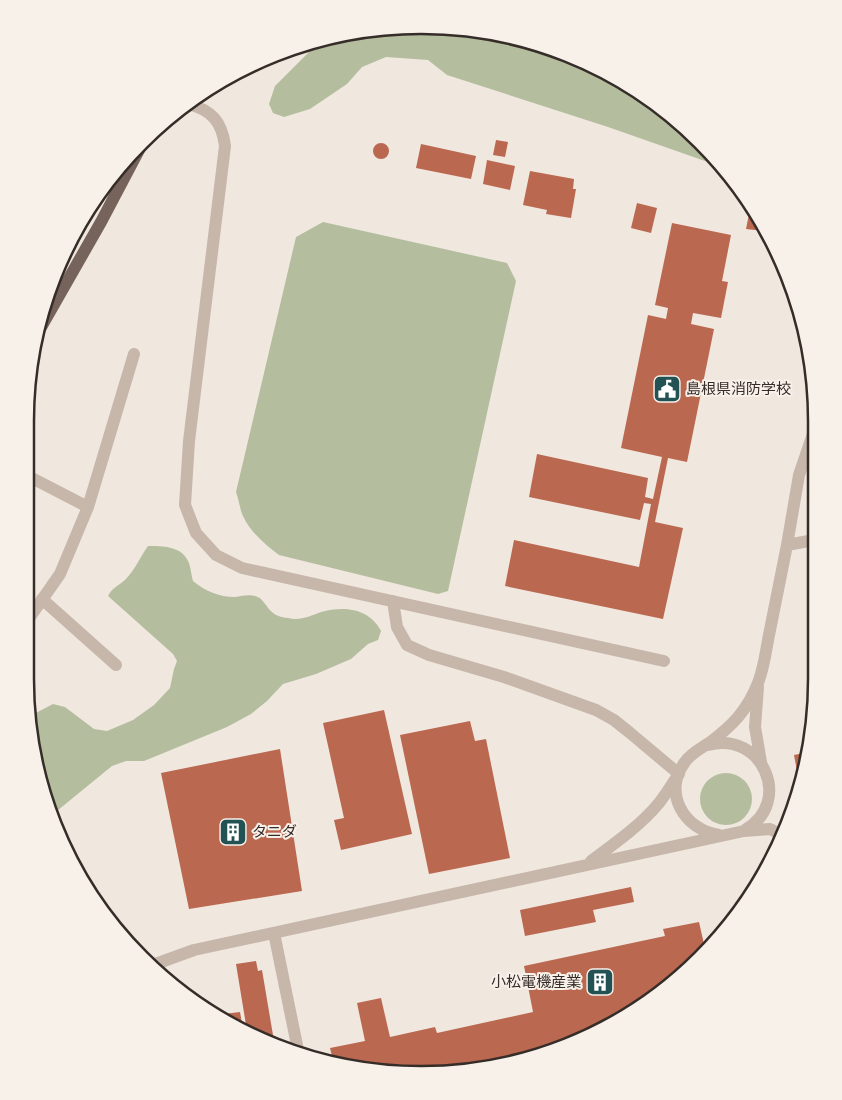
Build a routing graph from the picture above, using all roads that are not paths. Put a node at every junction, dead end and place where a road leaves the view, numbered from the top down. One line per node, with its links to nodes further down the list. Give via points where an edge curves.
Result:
1 (196, 106): 11 (street, via 215,118 224,134 225,146 189,441 187,513 196,533 216,555 242,568)
2 (131, 164): 3 (main road)
3 (50, 312)
4 (134, 354): 7 (street)
5 (808, 449): 9 (street, via 799,475)
6 (34, 479): 7 (street)
7 (88, 507): 10 (street, via 60,574)
8 (808, 541): 9 (street)
9 (787, 545): 15 (street)
10 (42, 599): 12 (street); 14 (street)
11 (393, 601): 13 (street); 18 (street, via 397,627 407,646 578,703 614,720)
12 (34, 611)
13 (664, 661)
14 (116, 665)
15 (758, 682): 16 (street, via 734,723); 17 (street, via 755,727)
16 (703, 747): 17 (street, via 722,743 736,745 749,751); 18 (street, via 688,758)
17 (761, 763): 19 (street, via 768,778 768,801 761,816)
18 (679, 774): 21 (street, via 677,798 684,815 700,830); 22 (street, via 649,814)
19 (744, 831): 20 (street, via 770,829); 21 (street)
20 (776, 832)
21 (722, 836): 22 (street)
22 (586, 864): 23 (street)
23 (274, 933): 24 (street, via 194,950); 25 (street)
24 (158, 963)
25 (297, 1046)

